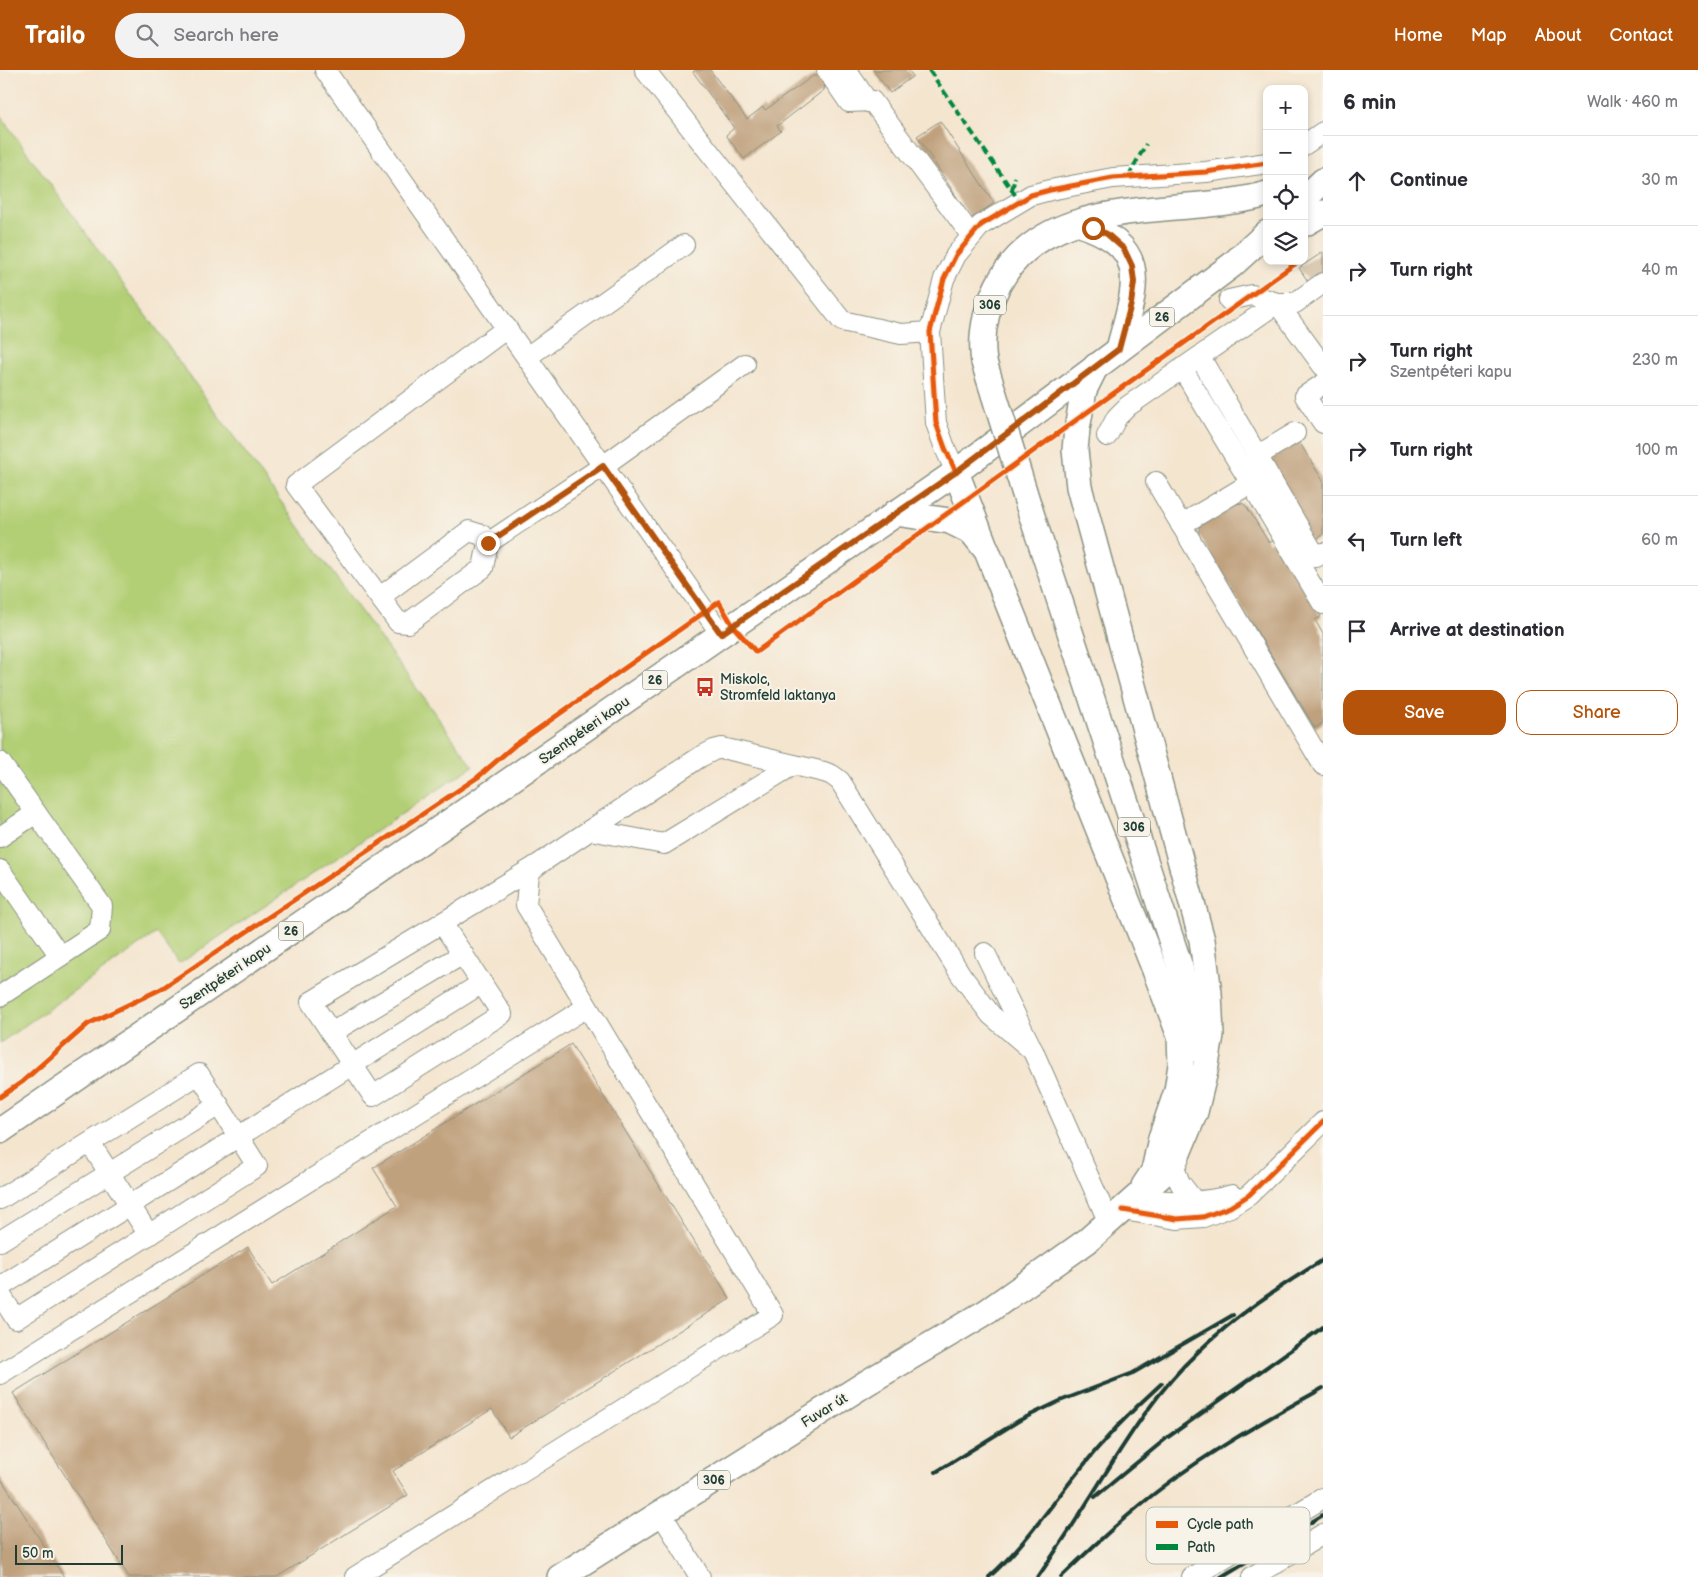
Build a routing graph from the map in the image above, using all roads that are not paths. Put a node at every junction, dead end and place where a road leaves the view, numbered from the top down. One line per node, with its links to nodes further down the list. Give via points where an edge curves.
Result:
1 (325, 70): 27 (street)
2 (645, 70): 28 (street, via 842,321 901,334)
3 (827, 70): 5 (street, via 849,102)
4 (846, 70): 5 (street)
5 (868, 102): 17 (street, via 872,101)
6 (1323, 132): 7 (street)
7 (1308, 142)
8 (1263, 164): 17 (street, via 1206,172 1113,178 1050,190 1031,195 981,225)
9 (1323, 174): 10 (main road)
10 (1308, 180)
11 (1323, 182): 13 (main road)
12 (1263, 195): 16 (main road, via 1201,206 1116,213)
13 (1308, 195)
14 (1323, 213): 15 (main road)
15 (1308, 222)
16 (1077, 223): 29 (main road, via 1107,234 1124,249 1132,266 1131,304); 83 (main road, 306, bridge, via 1046,234 1031,245 1003,277 992,296 983,328 982,352 1028,504 1180,967 1194,1034 1194,1073 1189,1102 1168,1154 1154,1179)
17 (971, 235): 28 (street, via 944,279)
18 (1263, 237): 21 (main road, Szentpéteri kapu / 26)
19 (684, 245): 30 (street)
20 (1263, 247): 21 (main road, Szentpéteri kapu / 26)
21 (1232, 265): 23 (main road, Szentpéteri kapu / 26)
22 (1323, 283): 25 (street, via 1295,303)
23 (1205, 285): 24 (street); 29 (main road, Szentpéteri kapu / 26)
24 (1229, 300): 25 (street, via 1252,295); 26 (street, via 1238,305)
25 (1278, 302): 26 (street); 34 (street)
26 (1250, 322): 31 (street)
27 (507, 328): 30 (street); 50 (street, via 296,485)
28 (930, 332): 42 (street, via 936,424)
29 (1119, 349): 33 (main road, Szentpéteri kapu / 26)
30 (527, 357): 41 (street)
31 (1200, 357): 35 (street); 40 (street)
32 (745, 364): 41 (street)
33 (1096, 366): 42 (main road, Szentpéteri kapu / 26); 77 (main road, via 1084,390 1077,429 1075,450 1079,487 1202,940 1209,993 1211,1035 1206,1071 1195,1112)
34 (1323, 366)
35 (1182, 368): 39 (street, via 1128,406 1117,417); 44 (street)
36 (1323, 384): 37 (street, via 1305,396)
37 (1323, 422)
38 (1295, 433): 40 (street)
39 (1107, 436)
40 (1257, 456): 49 (street, via 1316,557)
41 (603, 466): 47 (street); 52 (street)
42 (956, 472): 45 (main road, Szentpéteri kapu / 26); 48 (main road)
43 (1156, 482): 46 (street)
44 (1251, 483): 46 (street); 51 (street)
45 (895, 513): 48 (main road, via 950,521 972,532); 52 (main road, Szentpéteri kapu / 26)
46 (1181, 525): 53 (street)
47 (488, 543): 50 (street, via 482,535 469,531); 50 (street, via 483,568 408,623 398,622)
48 (987, 551): 83 (main road, via 1180,1036 1181,1065 1177,1091 1154,1171)
49 (1323, 553)
50 (380, 597)
51 (1323, 604)
52 (721, 634): 74 (main road, Szentpéteri kapu / 26)
53 (1321, 757)
54 (0, 762): 56 (street)
55 (793, 765): 57 (street, via 664,844); 57 (street, via 722,748 714,750); 70 (street, via 824,772 840,781 961,975 991,1015)
56 (36, 812): 58 (street); 65 (street, via 102,906 100,930)
57 (590, 830): 60 (street)
58 (0, 839): 59 (street)
59 (0, 852)
60 (536, 866): 62 (street); 68 (street, via 529,873 526,905)
61 (0, 870): 65 (street)
62 (442, 923): 64 (street); 69 (street, via 311,1002)
63 (985, 953): 70 (street)
64 (463, 954): 66 (street); 69 (street)
65 (60, 956): 67 (street)
66 (482, 983): 71 (street); 71 (street, via 502,1014 373,1096)
67 (0, 996)
68 (587, 1006): 88 (street); 96 (street, via 773,1315)
69 (331, 1033): 71 (street)
70 (1033, 1051): 83 (street)
71 (352, 1065): 75 (street)
72 (219, 1105): 75 (street); 76 (street, via 199,1074); 78 (street)
73 (1323, 1122): 79 (street)
74 (0, 1130)
75 (239, 1136): 82 (street); 84 (street, via 257,1166)
76 (90, 1143): 78 (street); 80 (street)
77 (1173, 1165): 81 (street, via 1180,1183); 83 (main road)
78 (110, 1173): 82 (street); 85 (street)
79 (1267, 1177): 81 (street, via 1231,1195); 83 (street, via 1249,1195 1230,1207 1203,1217 1177,1219 1160,1213)
80 (0, 1199)
81 (1195, 1202): 83 (street)
82 (130, 1205): 84 (street); 86 (street)
83 (1122, 1211): 91 (main road, Fuvar út / 306, via 1087,1241 988,1311 868,1382)
84 (148, 1235): 87 (street, via 16,1319)
85 (0, 1241)
86 (0, 1286)
87 (0, 1294)
88 (0, 1374)
89 (1323, 1498): 90 (street)
90 (1308, 1507)
91 (661, 1513): 97 (main road, Fuvar út / 306); 98 (street)
92 (1323, 1534): 93 (street)
93 (1310, 1542)
94 (1214, 1564): 99 (street)
95 (1273, 1564): 100 (street)
96 (355, 1577)
97 (560, 1577)
98 (700, 1577)
99 (1192, 1577)
100 (1252, 1577)

